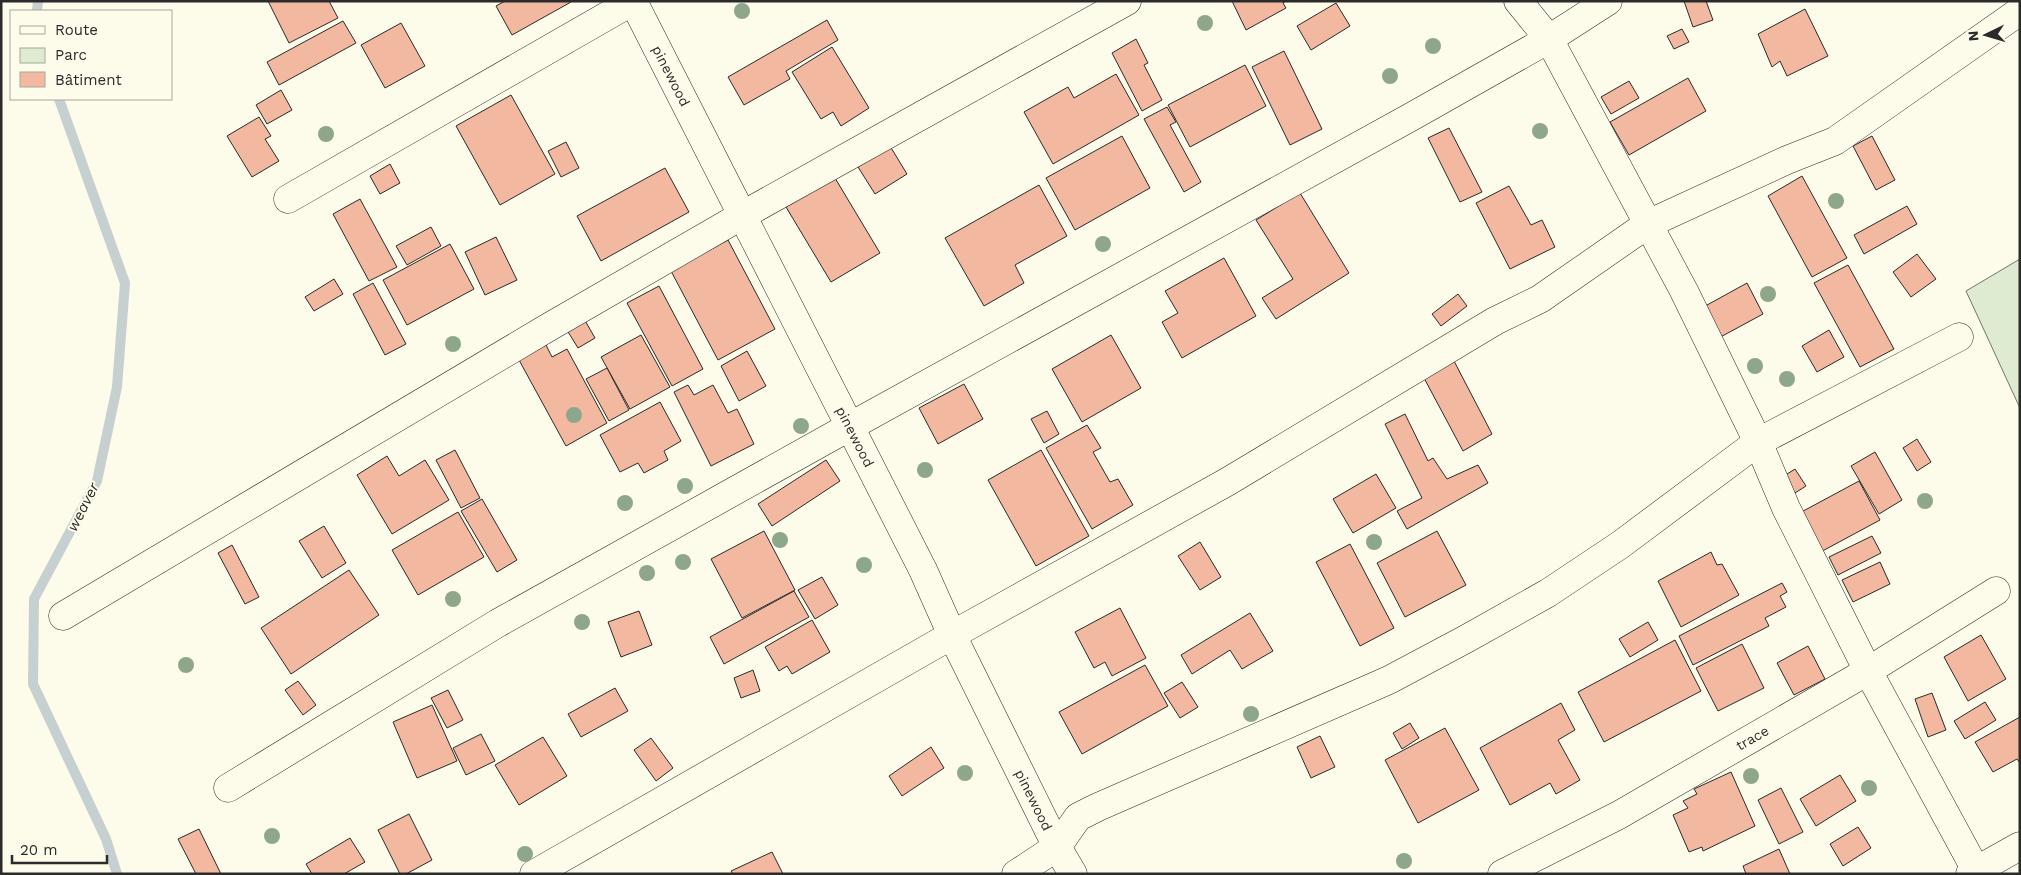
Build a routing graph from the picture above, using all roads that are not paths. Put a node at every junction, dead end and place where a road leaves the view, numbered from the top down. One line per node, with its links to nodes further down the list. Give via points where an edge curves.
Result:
1 (633, 1): 7 (street); 8 (street, pinewood)
2 (1127, 1): 8 (street)
3 (1518, 1): 6 (street)
4 (1608, 1): 6 (street)
5 (2020, 11): 9 (street, via 1835,141)
6 (1549, 39): 9 (street); 11 (street)
7 (288, 199)
8 (741, 216): 11 (street, pinewood); 14 (street)
9 (1648, 224): 12 (street); 15 (street, via 1540,299 1495,322 1227,482)
10 (1959, 336): 12 (street)
11 (849, 427): 15 (street, pinewood, via 923,570); 17 (street, via 498,624)
12 (1758, 442): 16 (street, via 1786,508); 19 (street, via 1620,545 1548,593 1389,680 1078,817)
13 (1996, 591): 16 (street, trace)
14 (63, 616)
15 (952, 635): 19 (street, pinewood); 21 (street)
16 (1868, 671): 20 (street); 24 (street, trace, via 1619,815)
17 (228, 788)
18 (2020, 846): 20 (street)
19 (1057, 847): 22 (street); 23 (street, pinewood)
20 (1975, 873)
21 (534, 874)
22 (1016, 874)
23 (1073, 874)
24 (1502, 874)

